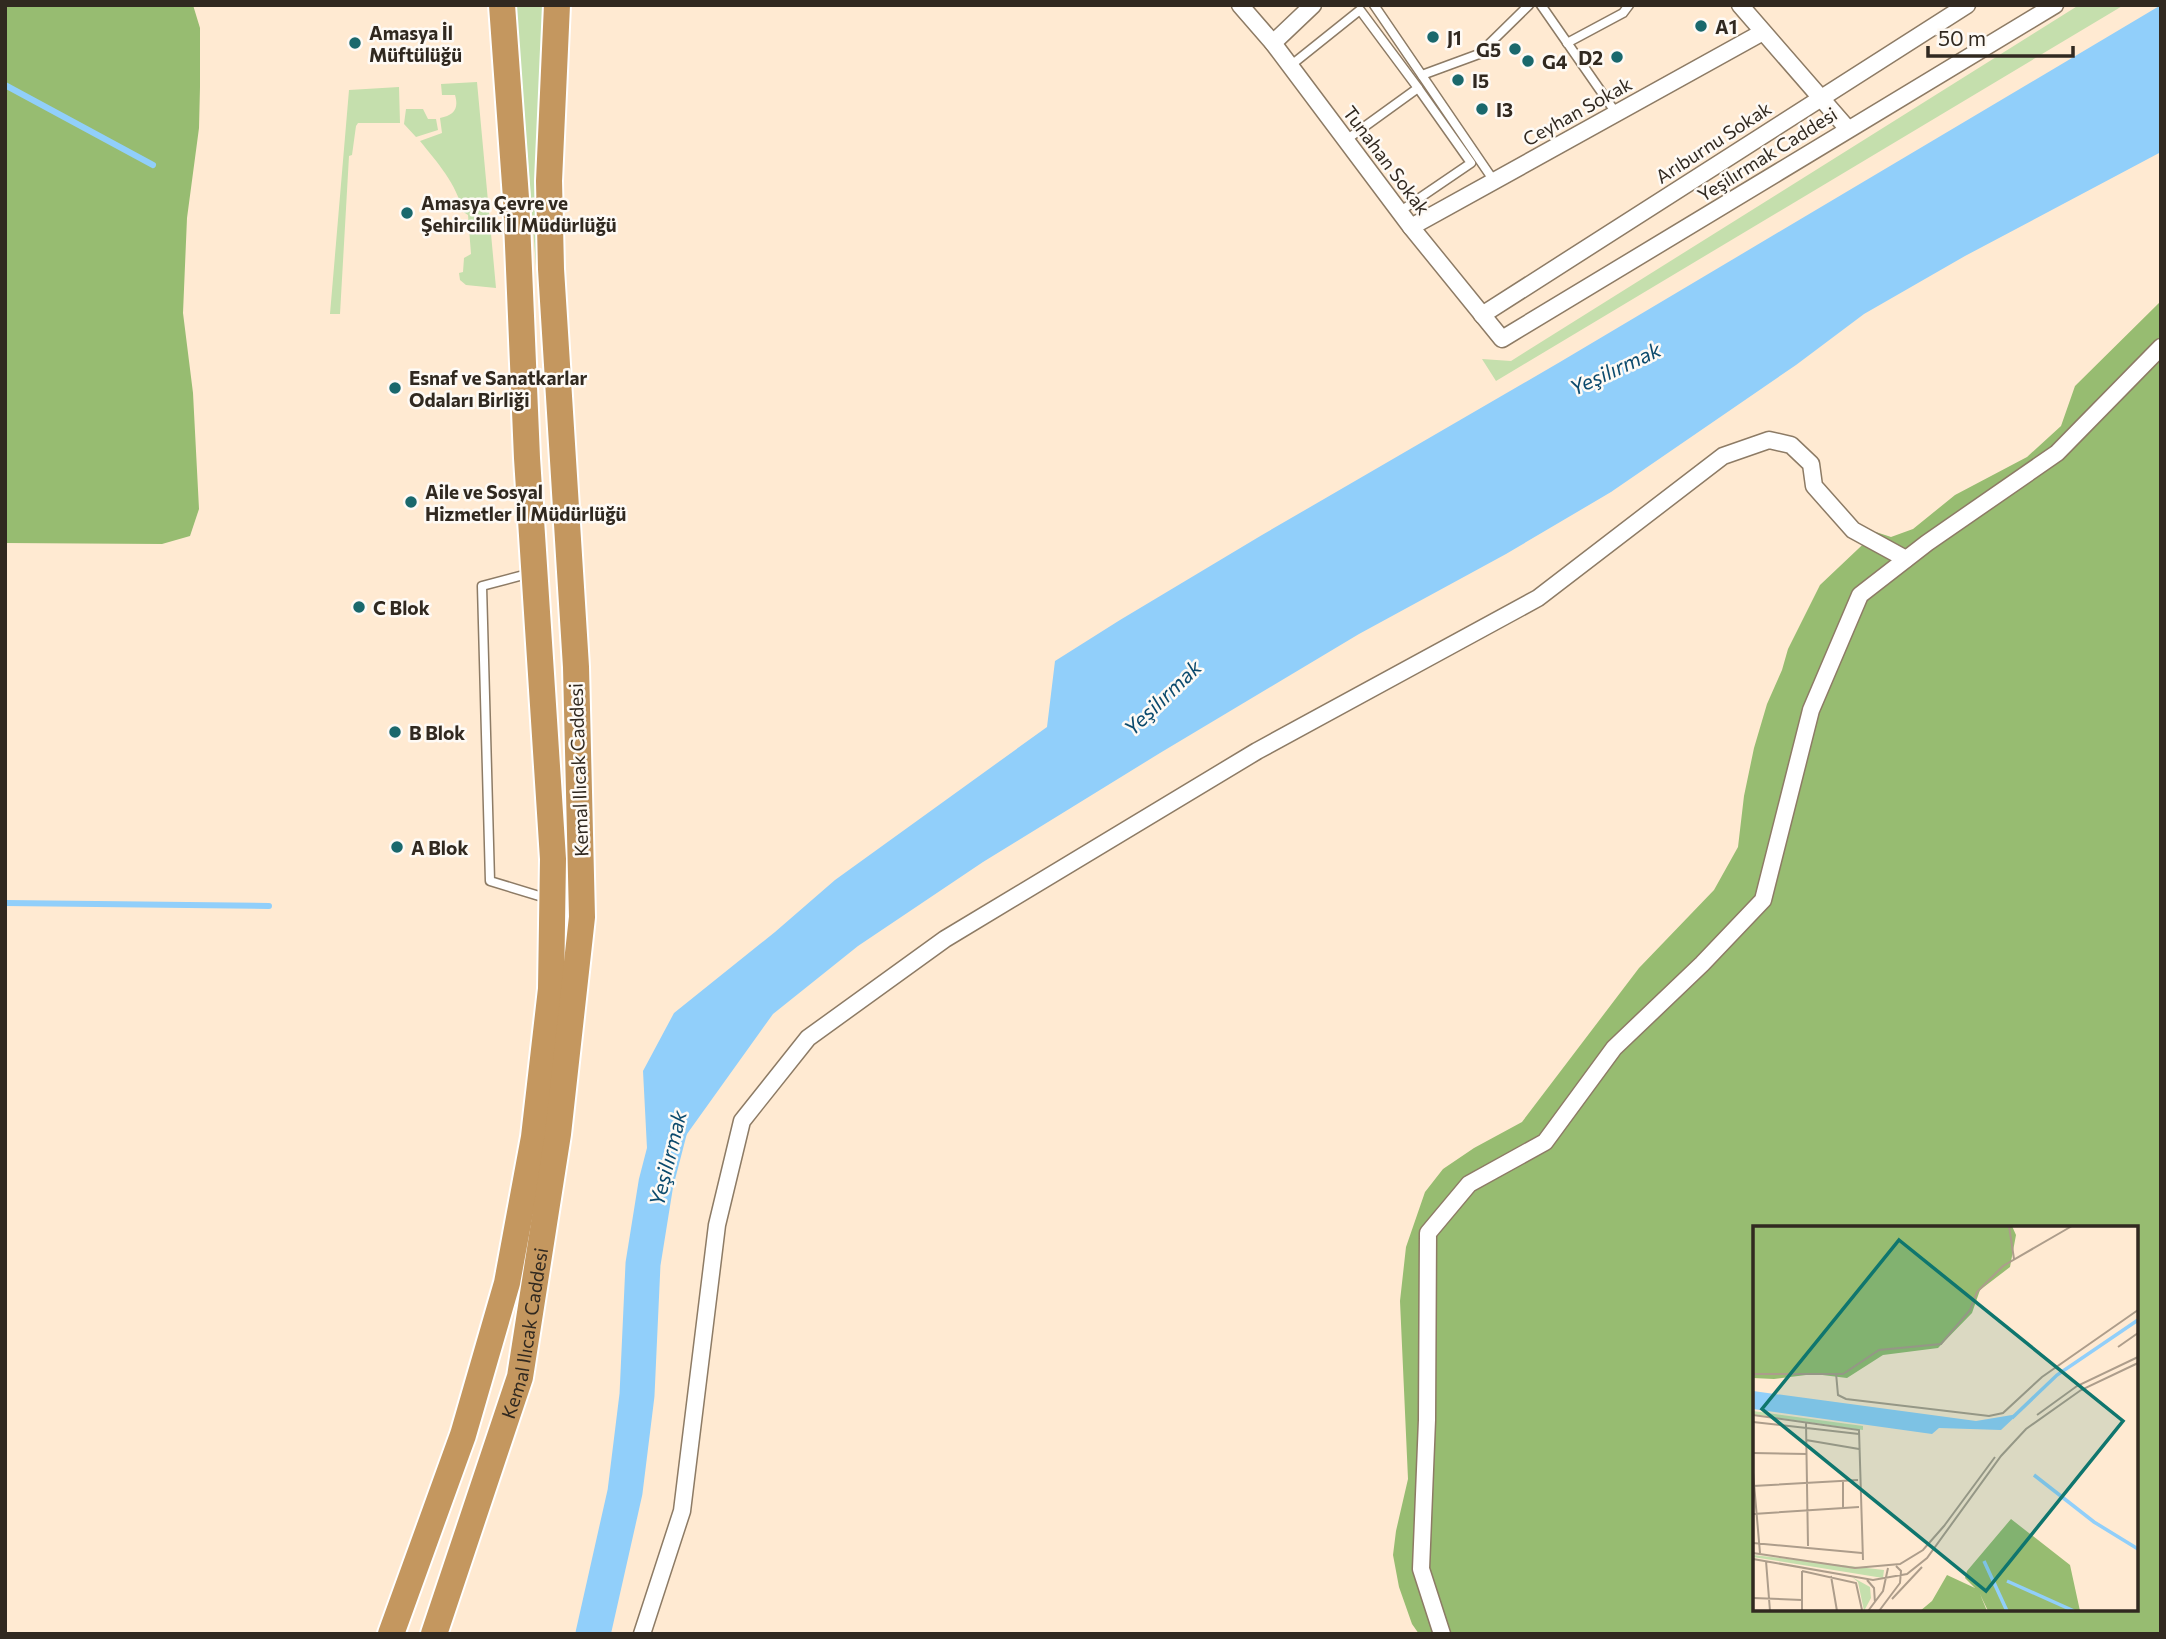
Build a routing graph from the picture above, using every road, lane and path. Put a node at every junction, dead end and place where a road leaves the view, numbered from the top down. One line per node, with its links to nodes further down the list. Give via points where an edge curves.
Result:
1 (502, 5): 29 (highway, Kemal Ilıcak Caddesi)
2 (557, 5): 32 (highway, Kemal Ilıcak Caddesi, via 549,181 551,269 576,667 583,917 558,1134 520,1377)
3 (1240, 5): 13 (street, Tunahan Sokak)
4 (1313, 5): 13 (street)
5 (1374, 5): 16 (lane)
6 (1529, 5): 16 (lane, via 1479,54)
7 (1541, 5): 14 (lane)
8 (1629, 5): 14 (lane, via 1623,13)
9 (1740, 5): 12 (street)
10 (1967, 5): 18 (street, Arıburnu Sokak)
11 (2055, 5): 20 (street, Yeşilırmak Caddesi)
12 (1763, 32): 18 (street); 19 (street, Ceyhan Sokak)
13 (1273, 43): 15 (street, Tunahan Sokak)
14 (1567, 43): 19 (lane)
15 (1290, 66): 17 (lane, via 1360,10); 21 (street, Tunahan Sokak)
16 (1422, 75): 22 (lane)
17 (1418, 88): 21 (lane); 23 (lane, via 1471,163)
18 (1821, 98): 20 (street); 25 (street, Arıburnu Sokak)
19 (1616, 113): 22 (street, Ceyhan Sokak)
20 (1847, 128): 26 (street, Yeşilırmak Caddesi)
21 (1346, 140): 23 (street, Tunahan Sokak)
22 (1494, 181): 24 (street, Ceyhan Sokak)
23 (1399, 212): 24 (street, Tunahan Sokak)
24 (1411, 227): 25 (street, Tunahan Sokak)
25 (1482, 315): 26 (street, Tunahan Sokak)
26 (1502, 339)
27 (2161, 347): 28 (street, via 2057,453)
28 (1906, 559): 33 (street, via 1853,530 1814,486 1811,464 1791,445 1769,440 1723,456 1538,598 1245,759 945,939 808,1038 742,1121 717,1225 682,1511); 34 (street, via 1860,595 1816,698 1763,900 1614,1048 1545,1142 1469,1184 1428,1233 1421,1569)
29 (533, 572): 30 (highway, Kemal Ilıcak Caddesi); 30 (lane, via 482,586 490,881)
30 (552, 900): 31 (highway, Kemal Ilıcak Caddesi, via 551,989 536,1124 507,1283 463,1435)
31 (391, 1634)
32 (434, 1634)
33 (642, 1634)
34 (1442, 1634)

